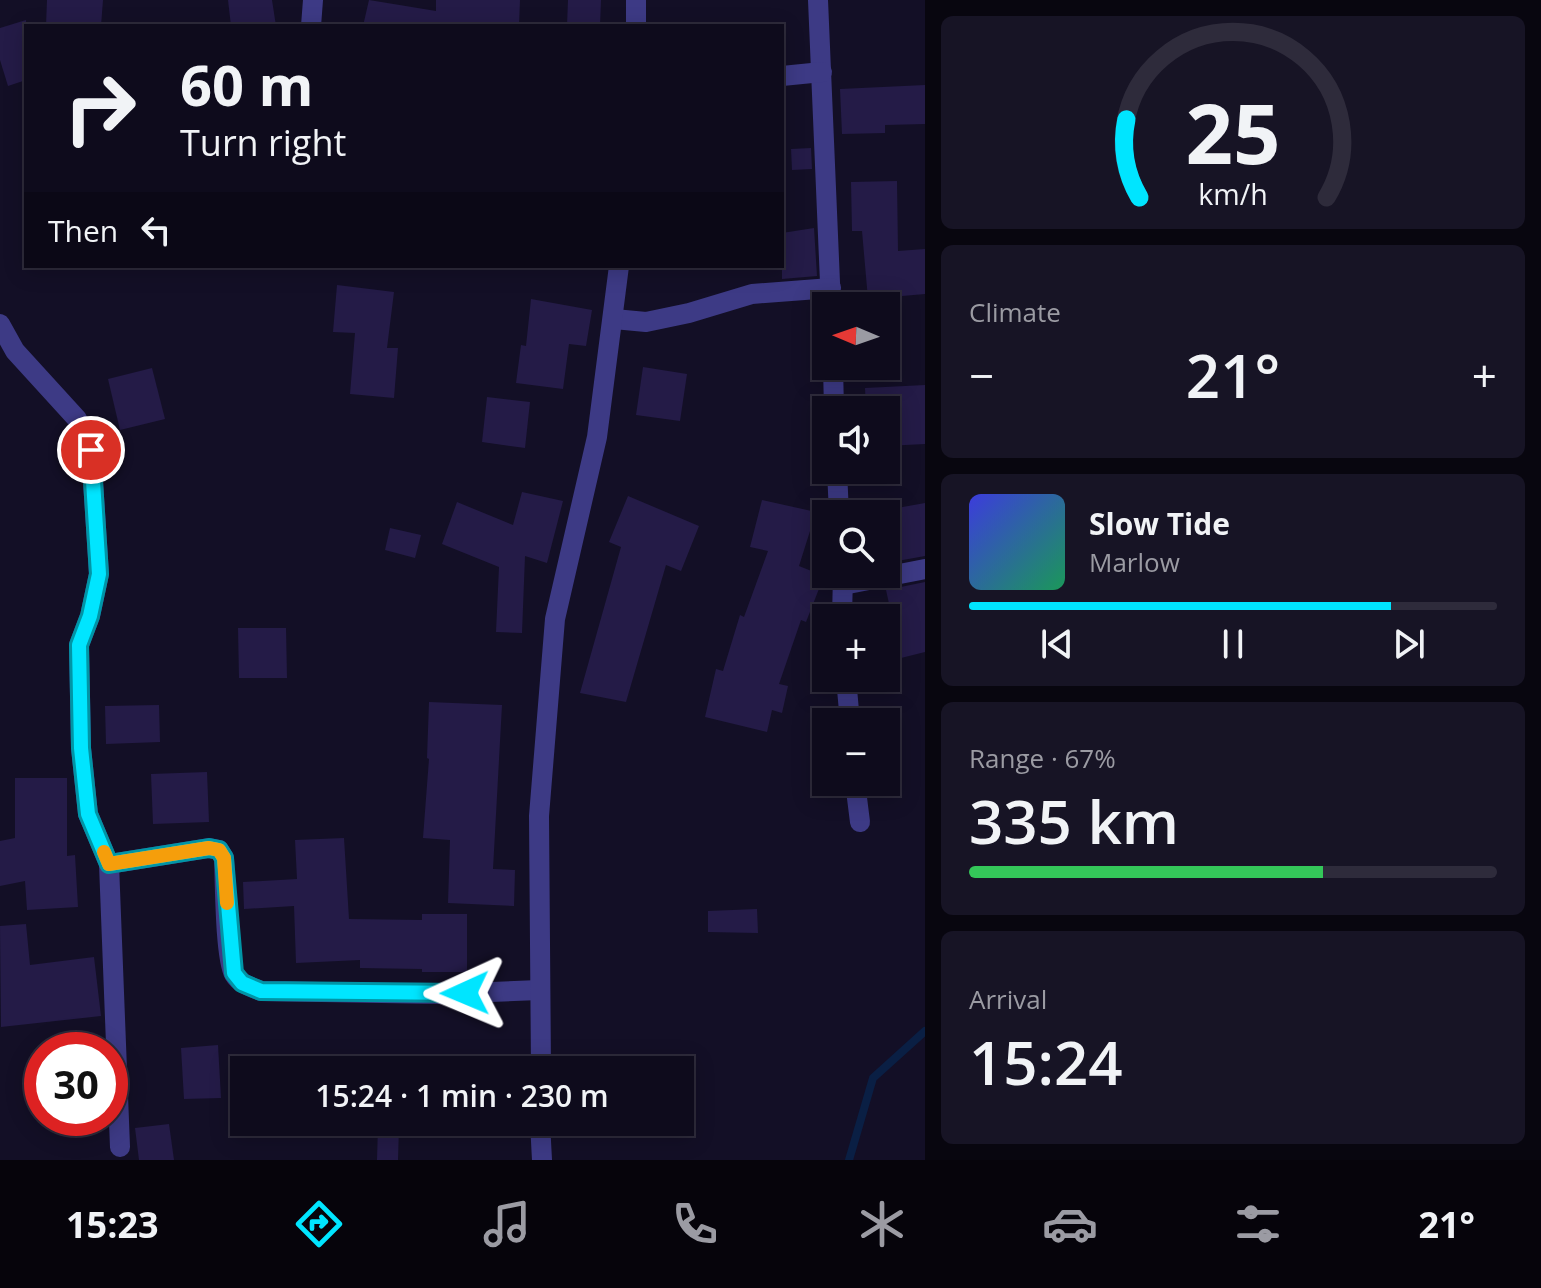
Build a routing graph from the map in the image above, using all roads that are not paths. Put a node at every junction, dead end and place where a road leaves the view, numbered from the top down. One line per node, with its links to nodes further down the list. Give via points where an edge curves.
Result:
1 (313, 0): 4 (street)
2 (636, 0): 5 (street)
3 (818, 0): 6 (street)
4 (311, 24)
5 (636, 24)
6 (822, 72): 7 (street); 9 (street)
7 (784, 76)
8 (619, 268): 11 (street)
9 (831, 292)
10 (812, 296): 11 (street, via 752,294 646,322)
11 (614, 319): 18 (street, via 597,437 555,619 539,816)
12 (0, 324): 17 (street, via 15,351 77,419 91,450 99,574 79,645 81,748 88,814)
13 (925, 569): 14 (street)
14 (900, 572)
15 (857, 796): 16 (street)
16 (860, 822)
17 (109, 864): 18 (street, via 219,850 234,973 261,991); 21 (street)
18 (539, 990): 19 (street)
19 (541, 1056)
20 (541, 1136): 22 (street)
21 (120, 1147)
22 (542, 1160)

